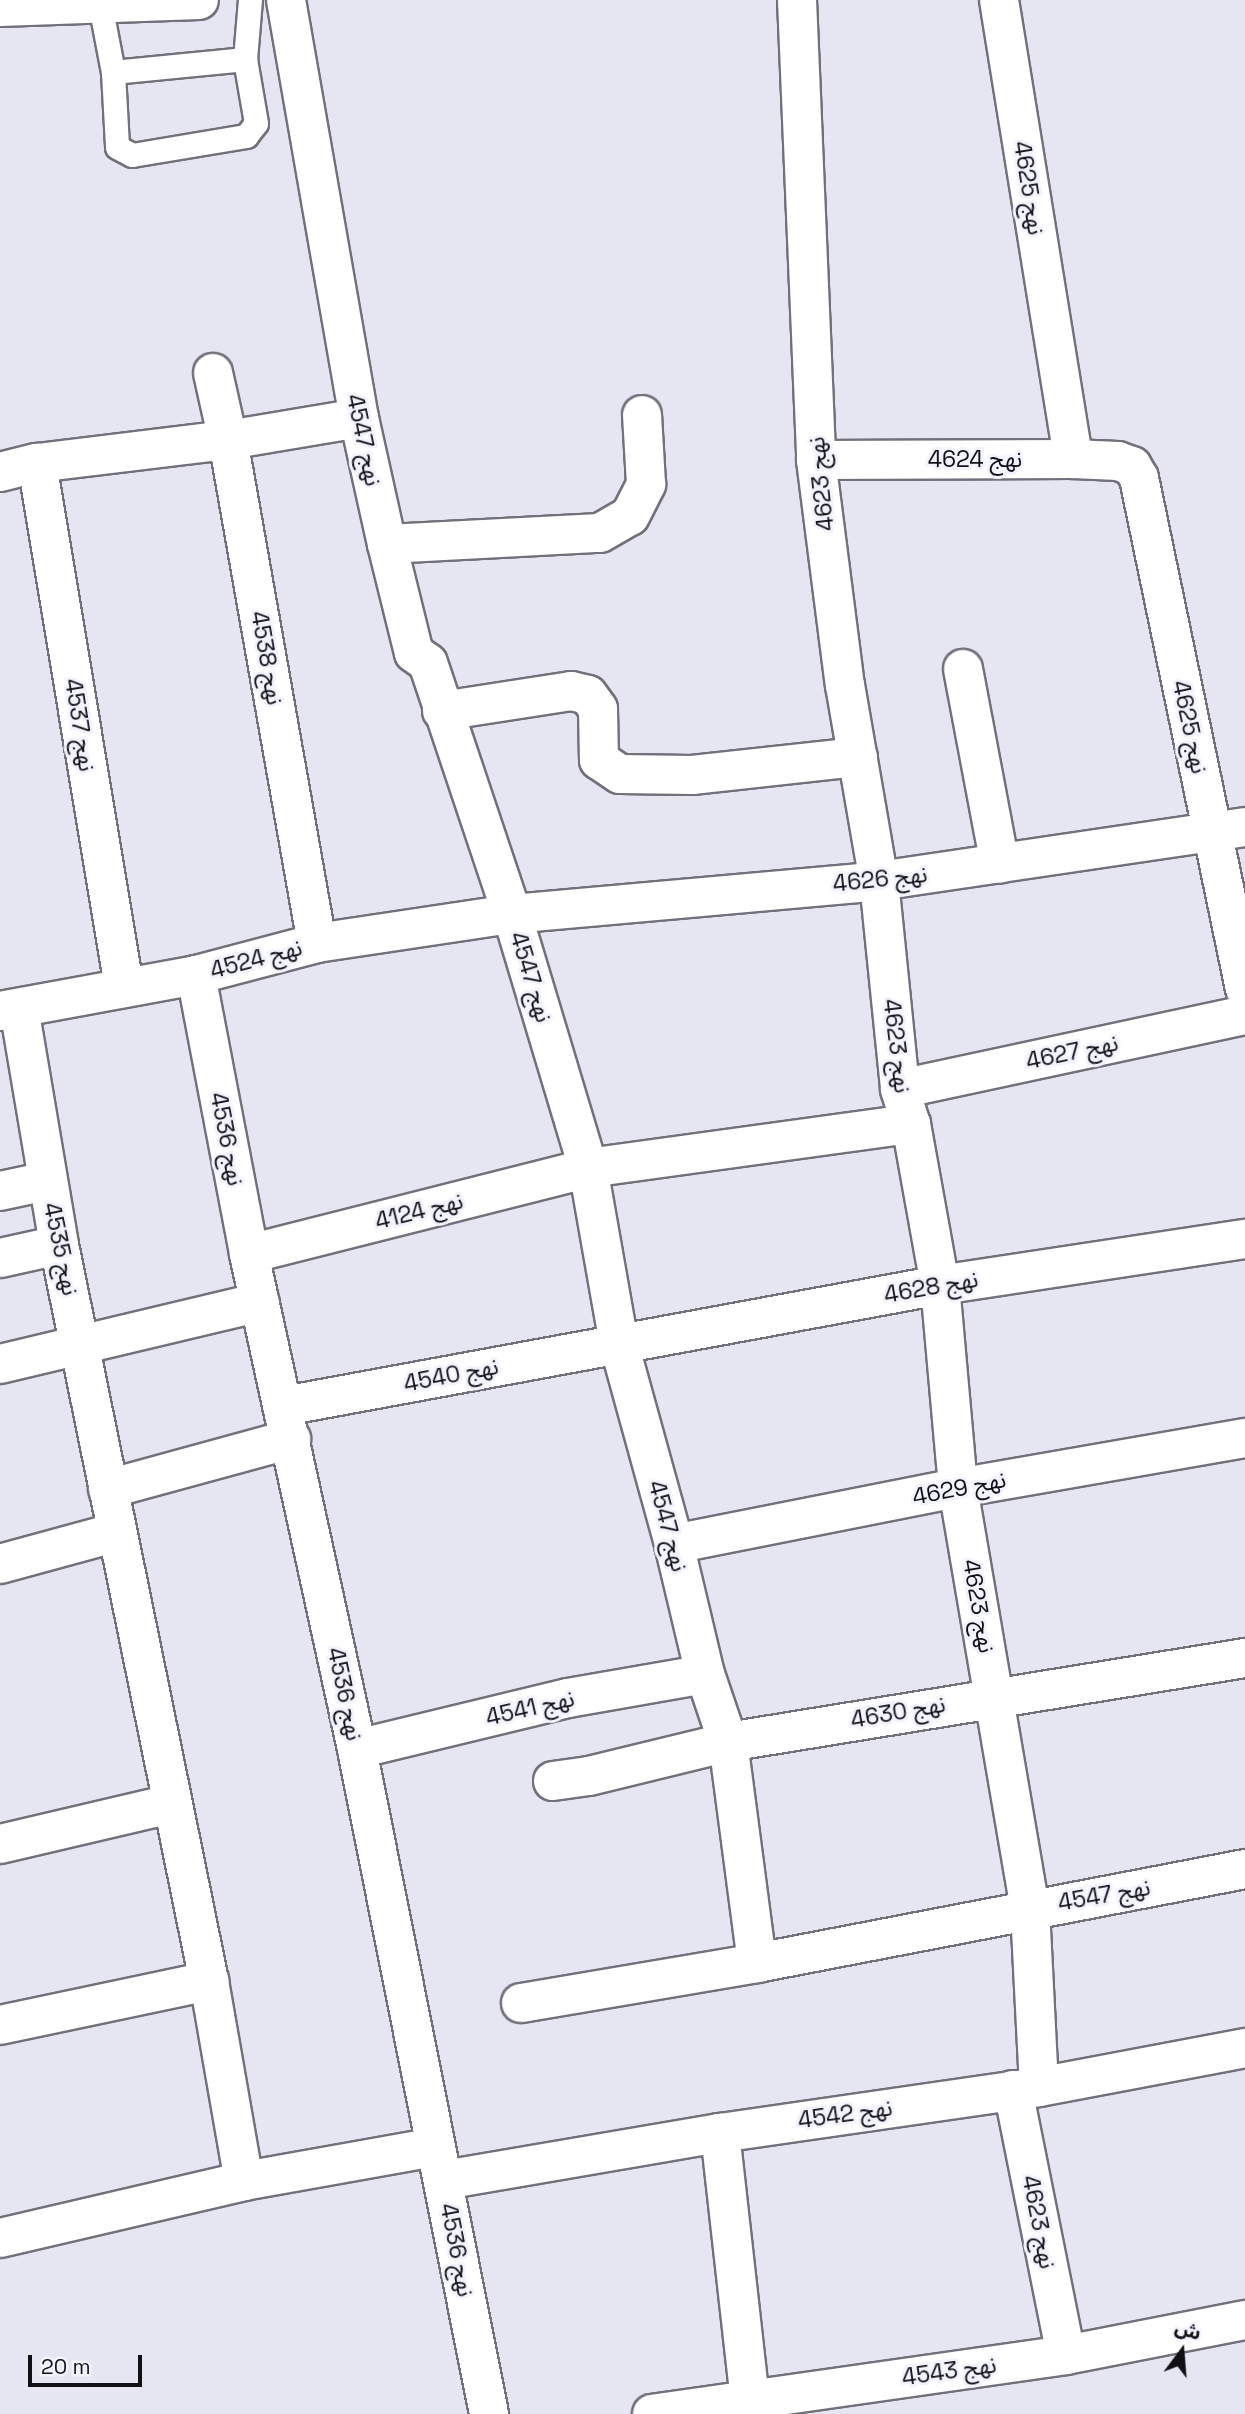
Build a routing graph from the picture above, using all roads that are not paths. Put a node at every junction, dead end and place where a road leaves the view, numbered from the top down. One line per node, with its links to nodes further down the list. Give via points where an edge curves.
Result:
1 (199, 0): 6 (street)
2 (250, 0): 8 (lane)
3 (286, 0): 12 (street, نهج 4547)
4 (797, 0): 15 (street, نهج 4623)
5 (999, 0): 14 (street, نهج 4625)
6 (100, 4): 7 (street); 9 (lane)
7 (0, 7)
8 (244, 60): 9 (lane); 9 (lane, via 256,122 246,136 132,155 117,147)
9 (113, 72)
10 (213, 373): 13 (street, نهج 4538)
11 (642, 415): 19 (street, via 646,484 630,516 600,533)
12 (359, 418): 13 (street); 19 (street, نهج 4547)
13 (228, 440): 16 (street); 27 (street, نهج 4538)
14 (1073, 459): 15 (street, نهج 4624); 17 (street, نهج 4624, via 1118,461)
15 (816, 460): 22 (street, نهج 4623)
16 (37, 463): 18 (street); 29 (street, نهج 4537)
17 (1132, 467): 23 (street, نهج 4625, via 1139,478)
18 (0, 472)
19 (387, 544): 21 (street, نهج 4547, via 414,653 428,663)
20 (963, 669): 24 (street)
21 (442, 711): 22 (street, via 571,691 589,695 598,709 599,760 620,774 692,775); 26 (street, نهج 4547)
22 (858, 757): 25 (street, نهج 4623)
23 (1229, 830): 24 (street, نهج 4626); 30 (street, نهج 4625)
24 (1000, 864): 25 (street, نهج 4626)
25 (879, 881): 26 (street, نهج 4626); 33 (street, نهج 4623)
26 (512, 914): 27 (street, نهج 4524); 34 (street, نهج 4547)
27 (317, 943): 28 (street, نهج 4524)
28 (196, 975): 29 (street, نهج 4524); 39 (street, نهج 4536)
29 (124, 987): 31 (street, نهج 4524)
30 (1245, 989)
31 (9, 1009): 35 (street, نهج 4535)
32 (1245, 1015): 33 (street, نهج 4627)
33 (906, 1107): 34 (street, نهج 4627); 41 (street, نهج 4623)
34 (589, 1168): 39 (street, نهج 4124); 44 (street, نهج 4547)
35 (47, 1181): 36 (street); 38 (street, نهج 4535)
36 (0, 1191)
37 (1245, 1239): 41 (street, نهج 4628)
38 (59, 1245): 40 (street); 43 (street, نهج 4535)
39 (248, 1254): 42 (street, نهج 4536)
40 (0, 1258)
41 (940, 1285): 44 (street, نهج 4628); 48 (street, نهج 4623)
42 (260, 1302): 43 (street); 46 (street, نهج 4536)
43 (81, 1342): 45 (street); 49 (street, نهج 4535)
44 (619, 1344): 46 (street, نهج 4540); 51 (street, نهج 4547)
45 (0, 1364)
46 (287, 1423): 49 (street, نهج 4540); 57 (street, نهج 4536)
47 (1245, 1438): 48 (street, نهج 4629)
48 (958, 1488): 51 (street, نهج 4629); 55 (street, نهج 4623)
49 (108, 1489): 50 (street, نهج 4535)
50 (117, 1532): 52 (street); 59 (street, نهج 4535)
51 (674, 1544): 54 (street, نهج 4547)
52 (0, 1564)
53 (1245, 1658): 55 (street, نهج 4630)
54 (705, 1674): 56 (street, نهج 4547); 57 (street, نهج 4541, via 568,1699)
55 (995, 1696): 56 (street, نهج 4630); 62 (street, نهج 4623)
56 (727, 1742): 58 (street, نهج 4630); 63 (street, نهج 4547)
57 (357, 1749): 70 (street, نهج 4536)
58 (553, 1781)
59 (171, 1804): 60 (street); 64 (street, نهج 4535)
60 (0, 1844)
61 (1245, 1869): 62 (street, نهج 4547)
62 (1030, 1909): 63 (street, نهج 4547); 68 (street, نهج 4623)
63 (757, 1963): 65 (street, نهج 4547)
64 (209, 1981): 66 (street); 71 (street, نهج 4535)
65 (521, 2003)
66 (0, 2025)
67 (1245, 2048): 68 (street, نهج 4542)
68 (1026, 2088): 69 (street, نهج 4542); 74 (street, نهج 4623)
69 (720, 2133): 70 (street, نهج 4542); 75 (street)
70 (439, 2163): 71 (street, نهج 4542); 76 (street, نهج 4536)
71 (244, 2181): 72 (street, نهج 4542)
72 (0, 2238)
73 (1245, 2320): 74 (street, نهج 4543)
74 (1066, 2355): 75 (street, نهج 4543)
75 (750, 2399): 77 (street, نهج 4543)
76 (489, 2414)
77 (652, 2414)

